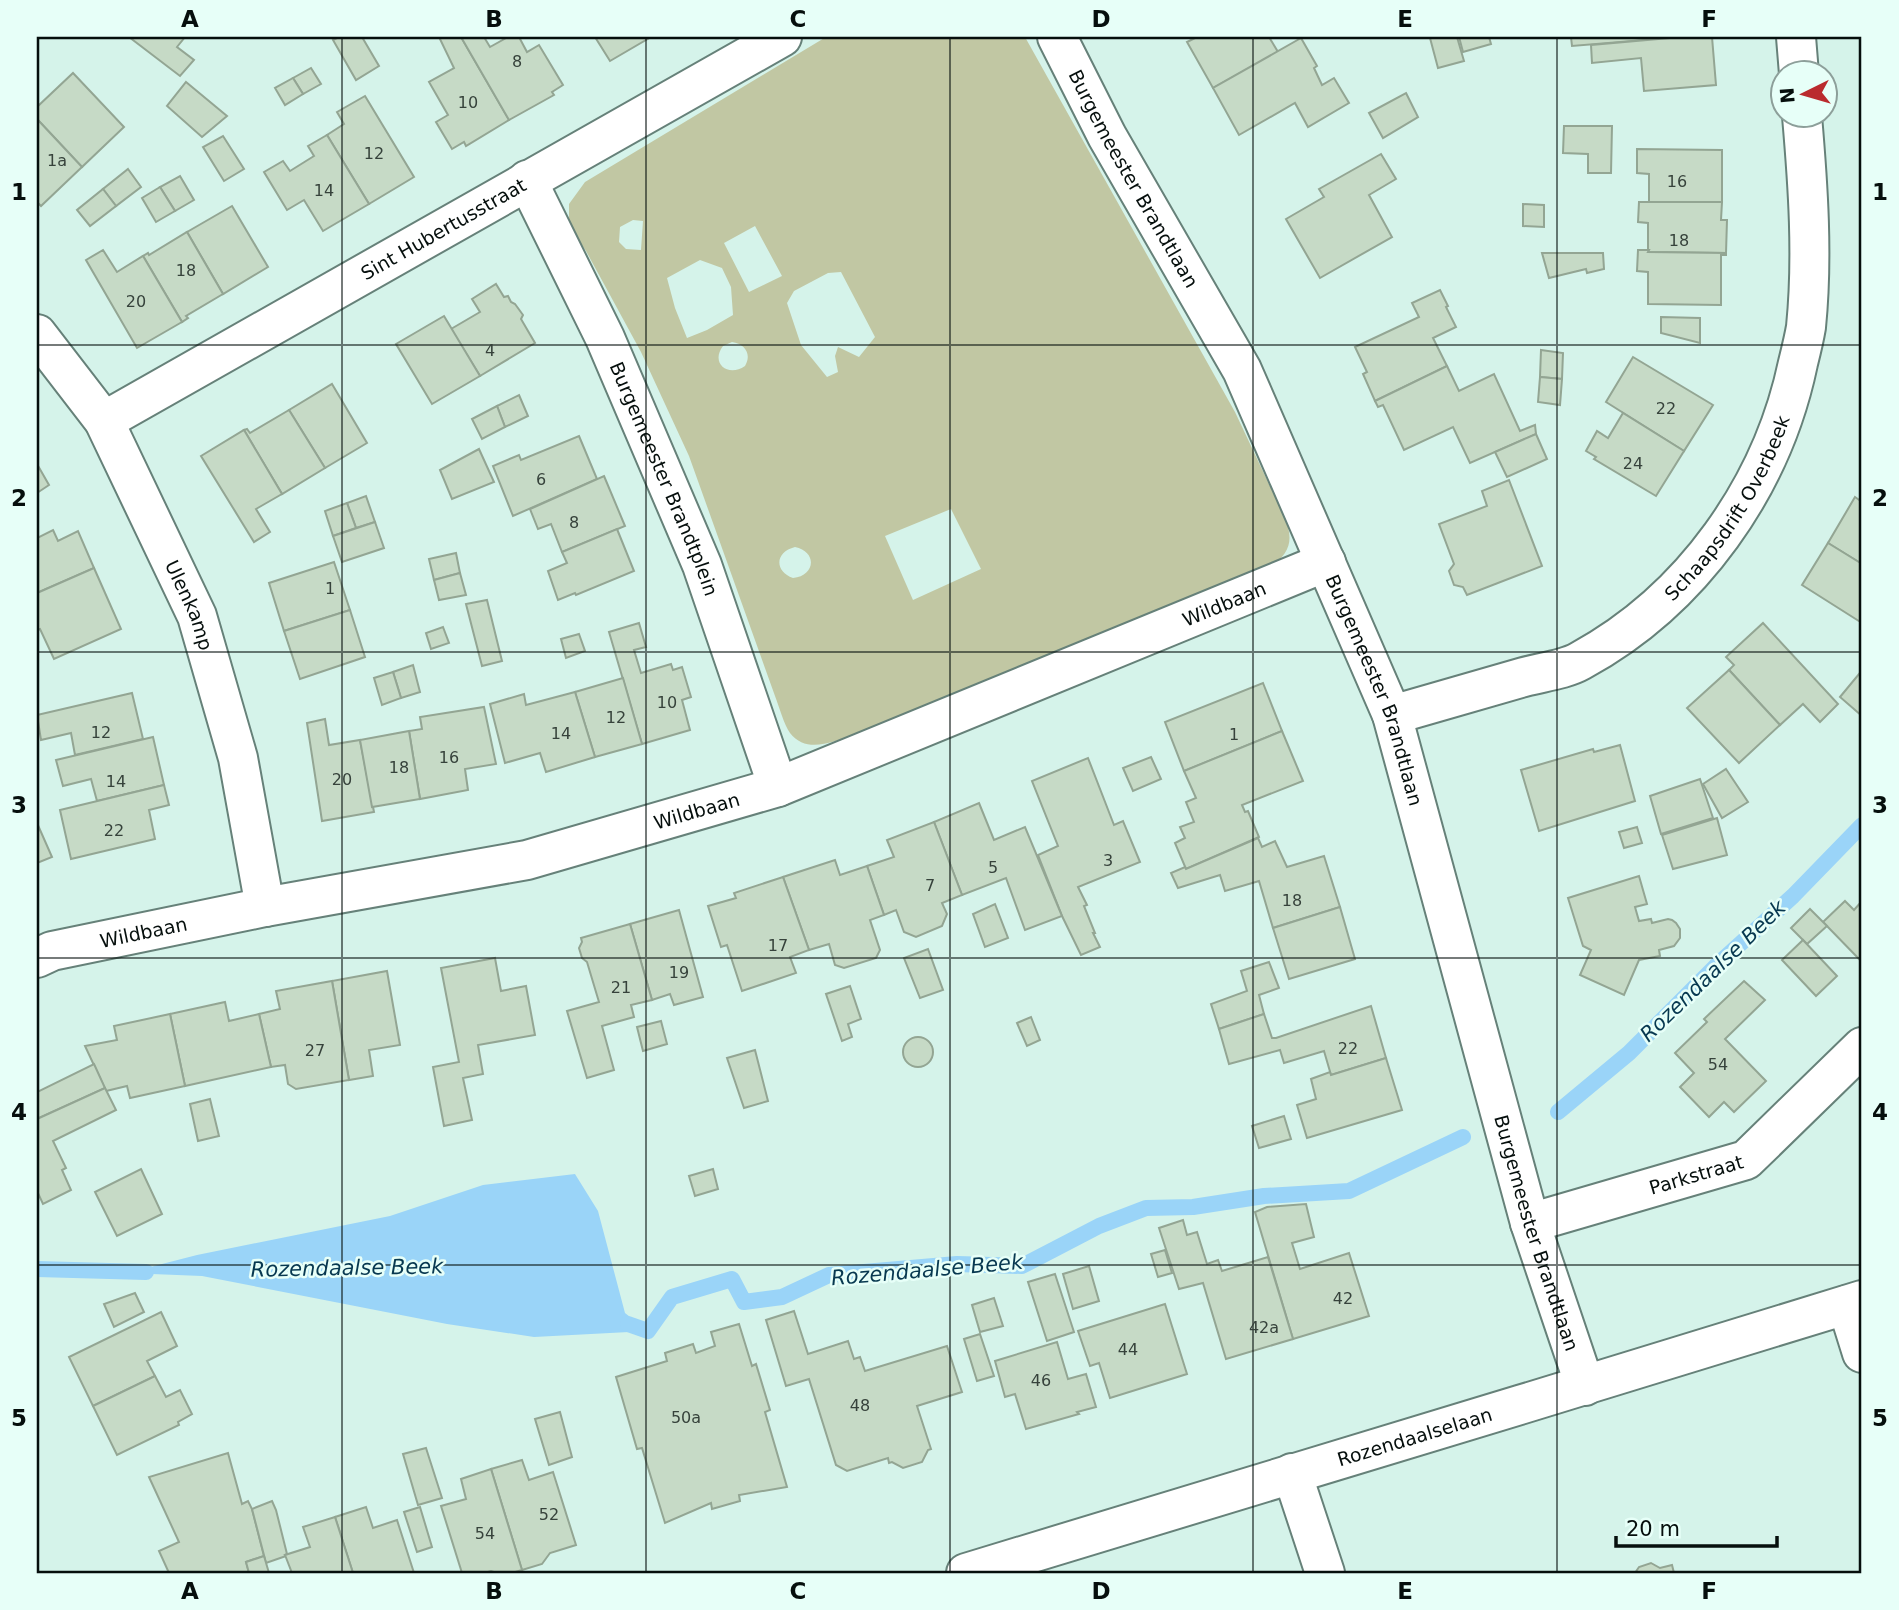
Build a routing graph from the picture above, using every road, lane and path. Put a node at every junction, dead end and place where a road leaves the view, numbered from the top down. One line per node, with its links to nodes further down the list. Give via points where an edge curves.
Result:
1 (782, 37): 6 (street, Sint Hubertusstraat)
2 (1057, 37): 9 (street, Burgemeester Brandtlaan, via 1107,136 1242,370)
3 (1797, 37): 4 (street)
4 (1798, 60)
5 (1803, 130): 10 (street, Schaapsdrift Overbeek, via 1809,271 1805,330 1775,442 1749,495 1716,544 1653,611 1577,663)
6 (527, 180): 8 (street, Sint Hubertusstraat); 11 (street, Burgemeester Brandtplein, via 605,338 702,565)
7 (37, 334): 8 (street, Ulenkamp)
8 (104, 421): 12 (street, Ulenkamp, via 197,616 238,758)
9 (1326, 562): 10 (street, Burgemeester Brandtlaan); 11 (street, Wildbaan)
10 (1392, 715): 15 (street, Burgemeester Brandtlaan)
11 (778, 787): 12 (street, Wildbaan, via 527,860)
12 (265, 907): 13 (street, Wildbaan, via 52,951)
13 (37, 958)
14 (1862, 1047): 15 (street, Parkstraat, via 1746,1160)
15 (1531, 1223): 18 (street, Burgemeester Brandtlaan)
16 (1854, 1303): 17 (street); 18 (street, Rozendaalselaan)
17 (1862, 1353)
18 (1585, 1387): 19 (street, Rozendaalselaan)
19 (1293, 1473): 20 (street, Rozendaalselaan); 21 (street)
20 (966, 1573)
21 (1325, 1573)

